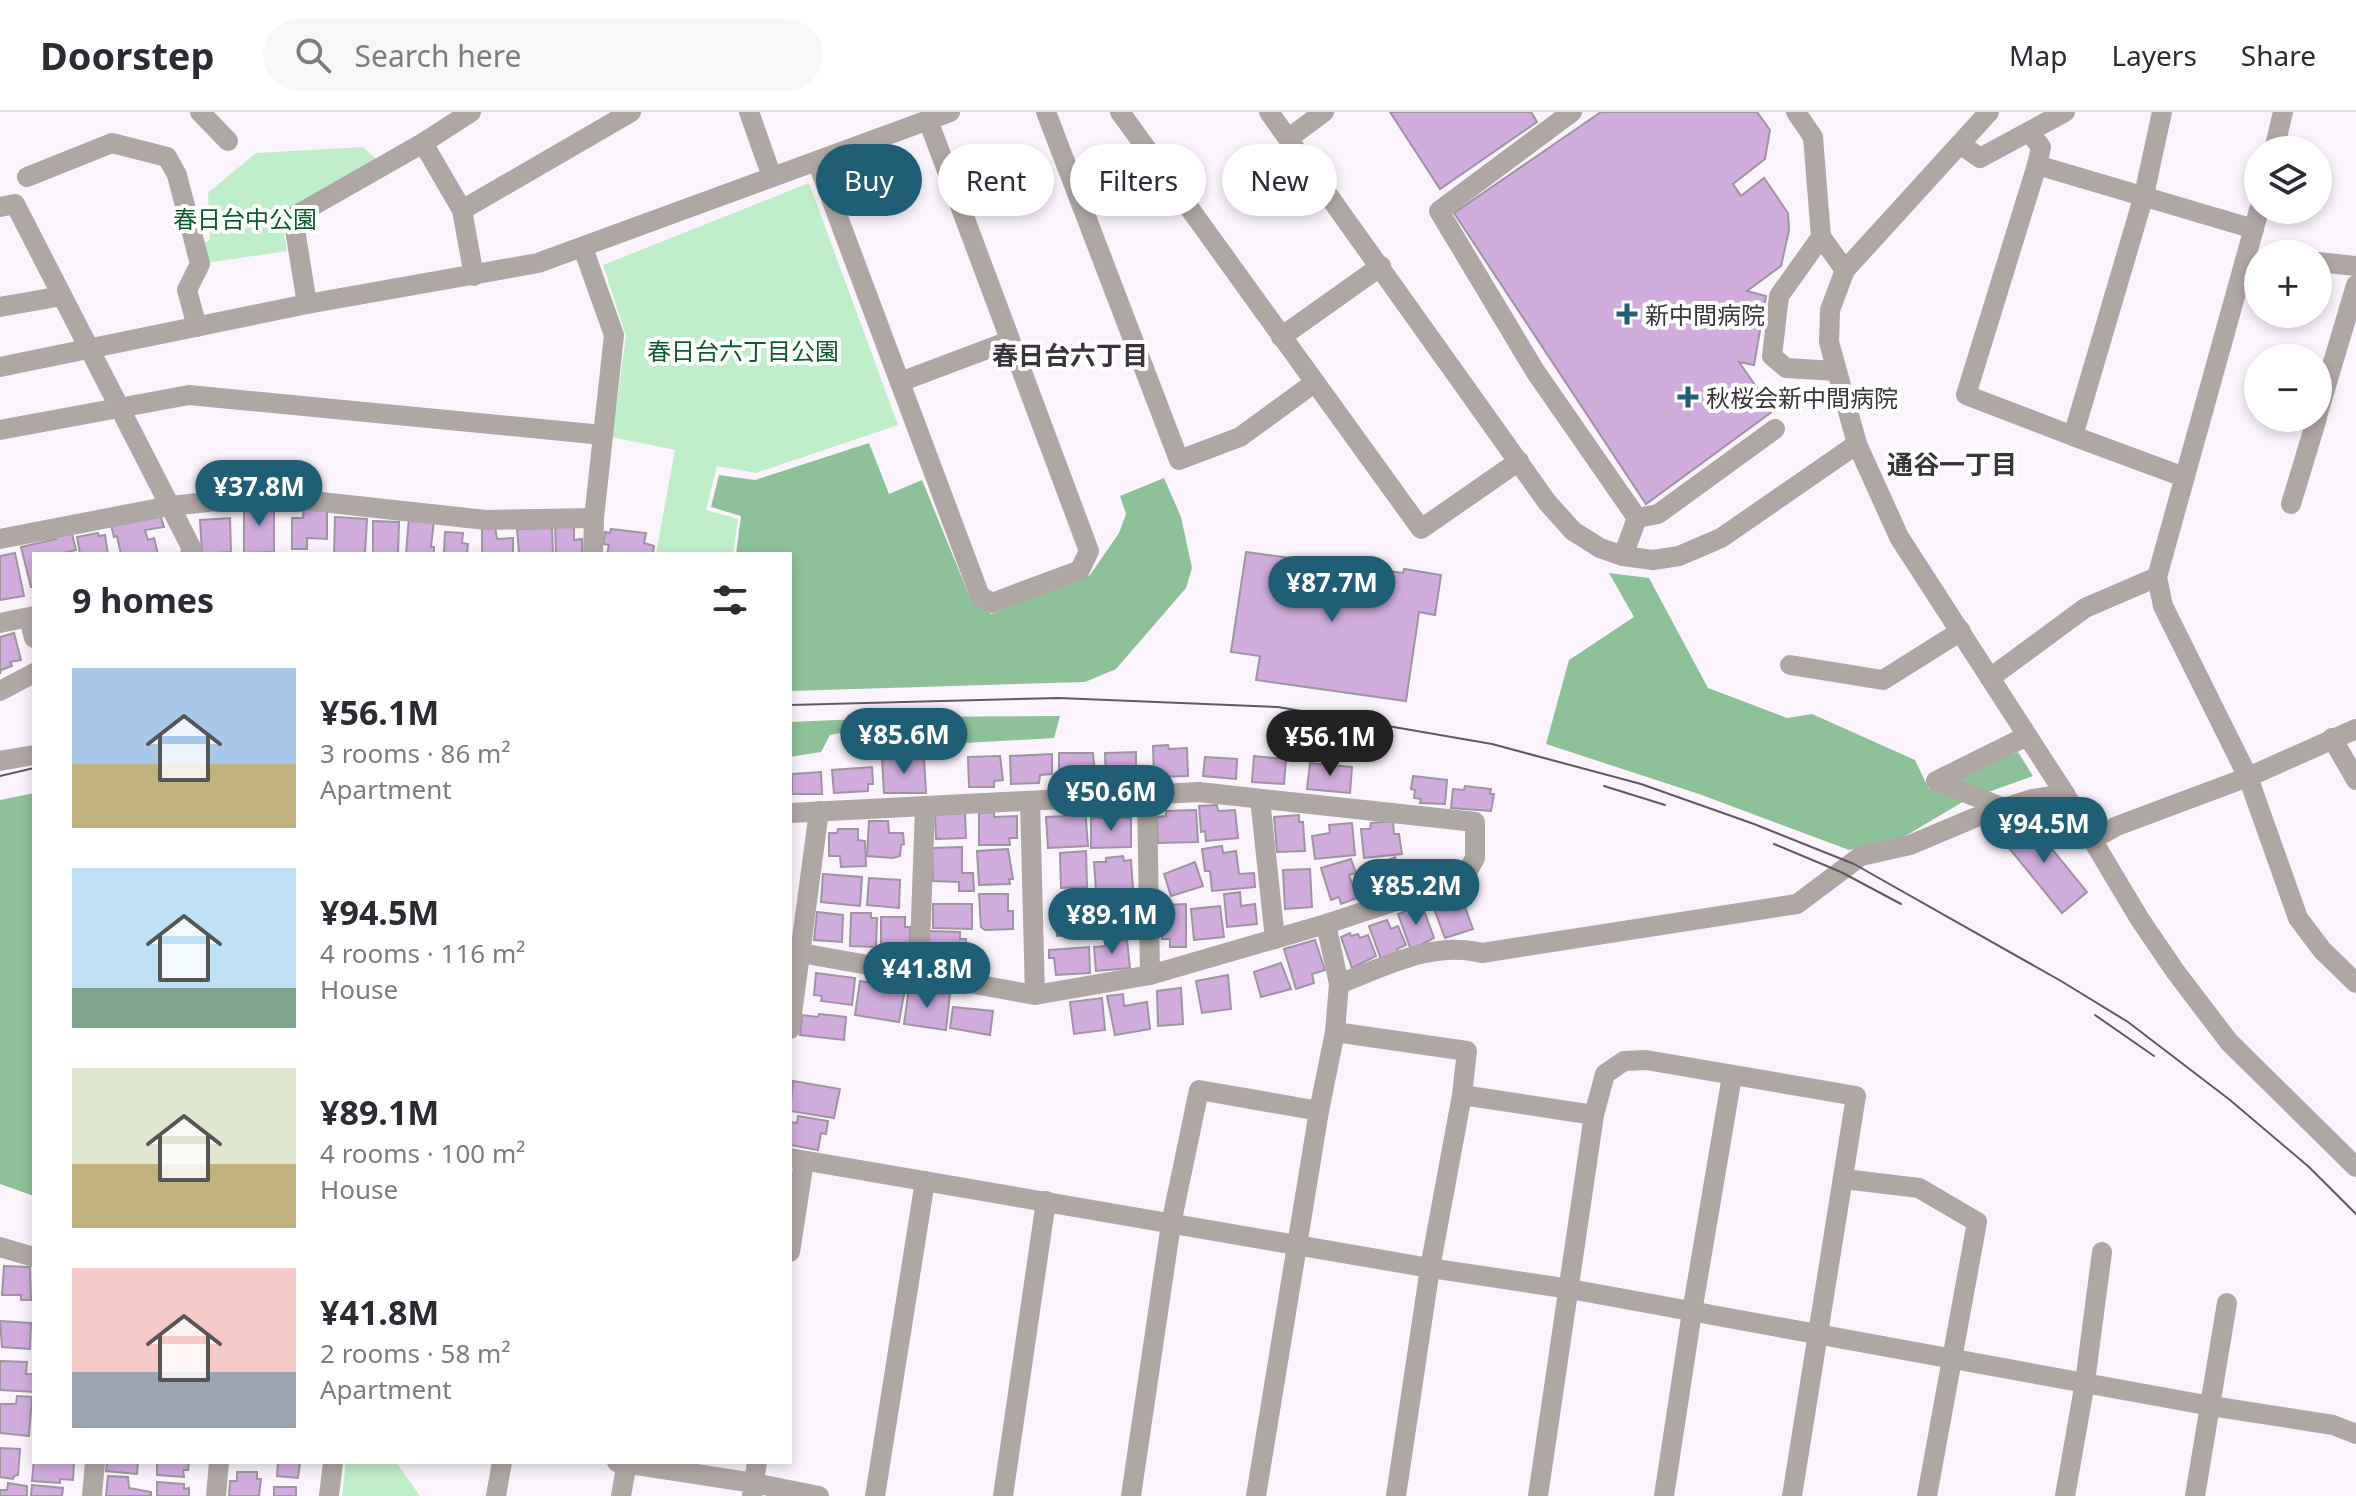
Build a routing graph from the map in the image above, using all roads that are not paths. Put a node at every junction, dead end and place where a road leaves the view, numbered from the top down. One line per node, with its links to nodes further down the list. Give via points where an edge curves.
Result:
1 (200, 112): 20 (street)
2 (471, 112): 21 (street)
3 (631, 112): 30 (street)
4 (749, 112): 27 (street)
5 (950, 112): 16 (street)
6 (1046, 112): 53 (street, via 1179,460 1240,437)
7 (1120, 112): 46 (street)
8 (1269, 112): 19 (street)
9 (1324, 112): 19 (street)
10 (1572, 112): 66 (street, via 1439,211 1535,371)
11 (1796, 112): 33 (street, via 1813,137)
12 (1989, 112): 23 (street)
13 (2065, 112): 17 (street)
14 (2162, 112): 28 (street)
15 (2283, 112): 18 (street)
16 (928, 120): 22 (street); 47 (street)
17 (2029, 132): 23 (street, via 1980,158); 25 (street, via 2041,147)
18 (2277, 136)
19 (1289, 138): 36 (street)
20 (228, 141)
21 (423, 143): 30 (street); 43 (street, via 293,217)
22 (863, 144)
23 (1960, 144): 38 (street)
24 (816, 161): 27 (street)
25 (2037, 165): 28 (street); 59 (street, via 1966,395)
26 (27, 177): 45 (street, via 112,143 167,157 177,175 200,264 187,290)
27 (772, 177): 34 (street)
28 (2144, 195): 32 (street); 59 (street)
29 (0, 207): 42 (street, via 15,204)
30 (462, 210): 39 (street)
31 (838, 216): 52 (street)
32 (2244, 217)
33 (1821, 237): 38 (street); 51 (street, via 1779,296 1772,356 1786,368)
34 (583, 248): 39 (street); 58 (street, via 614,335)
35 (2332, 263): 37 (street)
36 (1381, 266): 46 (street); 61 (street)
37 (2356, 266)
38 (1845, 270): 51 (street, via 1830,310 1829,342)
39 (474, 276): 43 (street)
40 (2244, 282): 62 (street)
41 (2356, 285): 49 (street)
42 (62, 296): 44 (street); 48 (street)
43 (307, 304): 45 (street)
44 (0, 307)
45 (197, 327): 48 (street)
46 (1281, 337): 53 (street)
47 (1009, 341): 52 (street); 52 (street, via 1089,551 1080,570 992,603 980,596)
48 (89, 350): 50 (street); 54 (street)
49 (2332, 366)
50 (0, 367)
51 (1836, 371): 60 (street)
52 (900, 382)
53 (1314, 383): 61 (street, via 1421,529)
54 (120, 407): 56 (street); 58 (street, via 189,395); 64 (street)
55 (1775, 429): 66 (street, via 1658,514)
56 (0, 430)
57 (2312, 432): 63 (street)
58 (603, 435): 65 (street)
59 (2073, 436): 62 (street)
60 (1857, 444): 70 (street, via 1721,538 1679,556); 74 (street, via 1899,537)
61 (1519, 461): 70 (street, via 1573,531)
62 (2184, 477): 71 (street)
63 (2291, 504)
64 (170, 506): 65 (street, via 266,496 486,520); 67 (street); 68 (street)
65 (594, 518): 69 (street)
66 (1637, 518): 70 (street)
67 (6, 538)
68 (191, 552)
69 (593, 552)
70 (1623, 556)
71 (2157, 577): 77 (street, via 2085,608); 84 (street, via 2163,606)
72 (32, 617): 73 (street)
73 (0, 623)
74 (1961, 631): 75 (street, via 1883,680); 77 (street)
75 (1790, 665)
76 (32, 674): 78 (street)
77 (1990, 678): 80 (street)
78 (0, 691)
79 (2356, 729): 81 (street)
80 (2027, 736): 86 (street); 91 (street, via 1936,781)
81 (2332, 738): 84 (street); 85 (street)
82 (32, 755): 83 (street)
83 (0, 761)
84 (2248, 777): 94 (street); 100 (street, via 2298,918)
85 (2356, 780)
86 (2065, 794): 91 (street); 94 (street)
87 (1147, 796): 88 (street, via 1199,792); 89 (street); 99 (street)
88 (1260, 799): 95 (street, via 1475,822 1475,858 1463,879); 96 (street)
89 (1030, 801): 90 (street); 102 (street)
90 (925, 808): 92 (street); 98 (street)
91 (2004, 808): 101 (street, via 1910,845 1861,856 1797,904 1482,953 1462,948 1411,956)
92 (819, 811): 93 (street); 97 (street)
93 (792, 813)
94 (2093, 839): 110 (street, via 2164,954 2229,1042)
95 (1326, 924): 96 (street); 101 (street)
96 (1275, 939): 99 (street)
97 (801, 953): 98 (street); 103 (street)
98 (919, 974): 102 (street)
99 (1150, 975): 102 (street)
100 (2356, 983)
101 (1339, 984): 104 (street)
102 (1035, 995)
103 (792, 1015)
104 (1335, 1032): 106 (street, via 1467,1051); 107 (street)
105 (1732, 1076): 108 (street, via 1646,1060 1624,1061 1605,1074); 111 (street, via 1856,1096); 123 (street)
106 (1462, 1095): 108 (street); 120 (street)
107 (1319, 1111): 114 (street, via 1199,1090); 116 (street)
108 (1594, 1115): 121 (street)
109 (797, 1159): 112 (street); 115 (street)
110 (2356, 1167)
111 (1844, 1179): 124 (street); 125 (street, via 1919,1188 1977,1222)
112 (925, 1181): 113 (street); 143 (street)
113 (1046, 1201): 114 (street); 144 (street)
114 (1171, 1224): 116 (street); 145 (street)
115 (792, 1225)
116 (1298, 1245): 120 (street); 146 (street)
117 (0, 1247): 119 (street)
118 (2102, 1252): 126 (street)
119 (32, 1256)
120 (1430, 1268): 121 (street); 147 (street)
121 (1570, 1289): 123 (street); 148 (street)
122 (2227, 1303): 127 (street)
123 (1692, 1312): 124 (street); 149 (street)
124 (1819, 1335): 125 (street); 150 (street)
125 (1952, 1358): 126 (street); 151 (street)
126 (2085, 1382): 127 (street); 152 (street)
127 (2211, 1406): 128 (street, via 2333,1425); 153 (street)
128 (2356, 1434)
129 (95, 1464): 137 (street)
130 (219, 1464): 138 (street)
131 (333, 1464): 139 (street)
132 (502, 1464): 140 (street)
133 (623, 1464): 141 (street)
134 (628, 1464): 136 (street)
135 (757, 1464): 136 (street)
136 (753, 1490): 142 (street)
137 (92, 1496)
138 (216, 1496)
139 (329, 1496)
140 (496, 1496)
141 (621, 1496)
142 (819, 1496)
143 (875, 1496)
144 (1003, 1496)
145 (1131, 1496)
146 (1256, 1496)
147 (1396, 1496)
148 (1538, 1496)
149 (1664, 1496)
150 (1792, 1496)
151 (1927, 1496)
152 (2065, 1496)
153 (2195, 1496)

